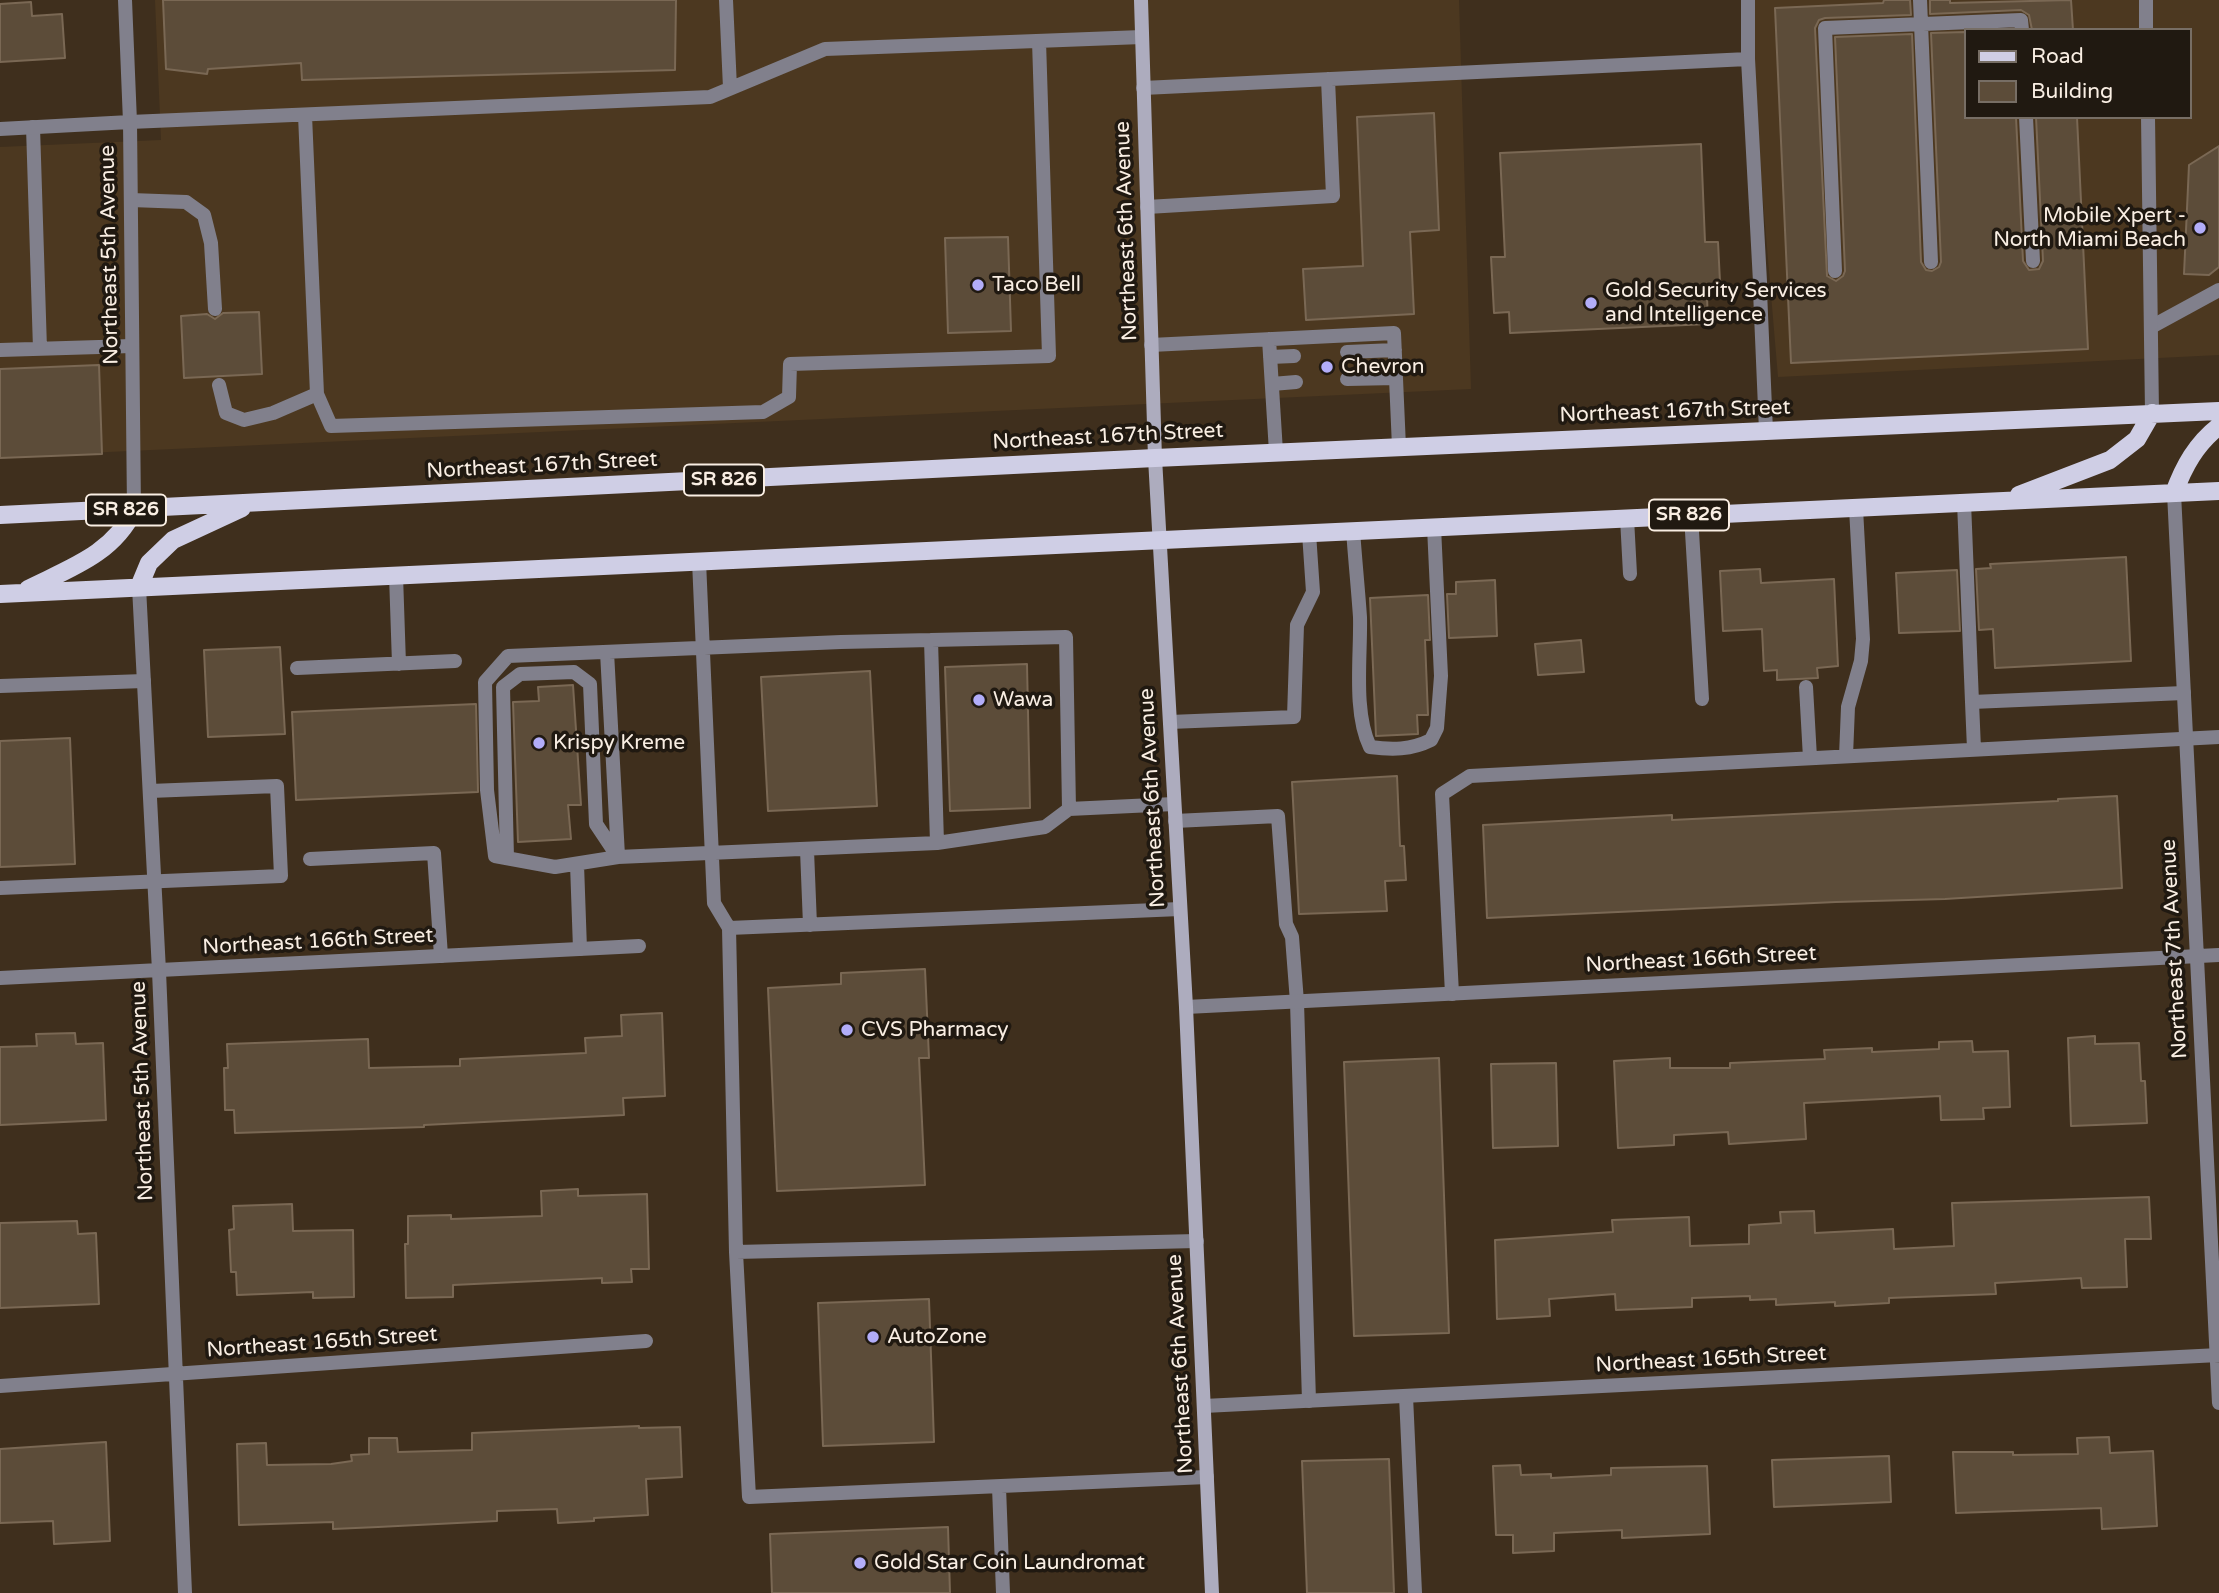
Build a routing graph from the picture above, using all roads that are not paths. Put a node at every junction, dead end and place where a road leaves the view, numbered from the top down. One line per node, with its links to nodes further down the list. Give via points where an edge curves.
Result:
1 (125, 0): 20 (street, Northeast 5th Avenue)
2 (726, 0): 15 (street)
3 (1141, 0): 4 (street); 11 (main road, Northeast 6th Avenue)
4 (1149, 0)
5 (1748, 0): 13 (street)
6 (1920, 0): 8 (street)
7 (2146, 0): 10 (street)
8 (1921, 24): 9 (street, via 2021,20); 26 (street); 27 (street, via 1825,28)
9 (2022, 28)
10 (2146, 28)
11 (1142, 37): 12 (street); 16 (main road, Northeast 6th Avenue)
12 (1039, 41): 15 (street, via 825,48); 45 (street, via 1049,356 790,364 789,397 763,412 331,426)
13 (1748, 59): 14 (street); 49 (street)
14 (1328, 79): 16 (street); 24 (street, via 1333,196)
15 (730, 88): 17 (street, via 710,97)
16 (1143, 88): 24 (main road, Northeast 6th Avenue)
17 (305, 115): 20 (street); 45 (street)
18 (2026, 119): 25 (street)
19 (2148, 119): 30 (street)
20 (130, 122): 21 (street); 23 (street, Northeast 5th Avenue)
21 (33, 127): 22 (street); 34 (street)
22 (0, 129)
23 (131, 200): 29 (street, via 186,202 204,215 211,243); 33 (street, Northeast 5th Avenue)
24 (1147, 207): 32 (main road, Northeast 6th Avenue)
25 (2033, 261)
26 (1931, 262)
27 (1835, 271)
28 (2219, 290): 30 (street)
29 (215, 309)
30 (2151, 327): 47 (street)
31 (1269, 339): 32 (street); 36 (street, via 1394,333); 39 (street)
32 (1151, 345): 52 (main road, Northeast 6th Avenue)
33 (132, 346): 34 (street); 59 (street, Northeast 5th Avenue)
34 (40, 349): 35 (street)
35 (0, 350)
36 (1395, 350): 37 (street); 40 (street)
37 (1348, 352)
38 (1294, 356): 39 (street)
39 (1270, 357): 43 (street)
40 (1396, 378): 41 (street); 50 (street)
41 (1347, 379)
42 (1296, 382): 43 (street)
43 (1272, 384): 51 (street)
44 (219, 386): 45 (street, via 226,413 244,420 273,414)
45 (317, 394)
46 (2219, 411): 47 (main road, Northeast 167th Street / SR 826)
47 (2152, 414): 49 (main road, Northeast 167th Street / SR 826); 55 (main road, via 2137,439 2110,460)
48 (2219, 426): 54 (main road, via 2197,446)
49 (1766, 431): 50 (main road, Northeast 167th Street / SR 826)
50 (1399, 446): 51 (main road, Northeast 167th Street / SR 826)
51 (1276, 452): 52 (main road, Northeast 167th Street / SR 826)
52 (1155, 458): 57 (main road, Northeast 167th Street / SR 826); 66 (main road, Northeast 6th Avenue)
53 (2219, 491): 54 (main road, SR 826)
54 (2174, 493): 55 (main road, SR 826); 82 (street, Northeast 7th Avenue)
55 (2003, 501): 56 (main road, SR 826)
56 (1964, 502): 58 (main road, SR 826); 84 (street)
57 (251, 504): 59 (main road, Northeast 167th Street / SR 826); 70 (main road, via 173,540 149,564)
58 (1856, 508): 61 (main road, SR 826); 89 (street, via 1863,639 1848,707)
59 (134, 510): 60 (main road, Northeast 167th Street / SR 826); 71 (main road, via 125,528 105,549)
60 (0, 515)
61 (1691, 515): 62 (main road, SR 826); 83 (street)
62 (1627, 518): 63 (main road, SR 826); 68 (street)
63 (1434, 527): 64 (main road, SR 826); 64 (street, via 1441,676 1437,727 1432,740 1418,747 1390,750 1370,747 1365,736)
64 (1353, 530): 65 (main road, SR 826)
65 (1309, 533): 66 (main road, SR 826); 85 (street, via 1312,592 1297,625 1294,717)
66 (1159, 539): 67 (main road, SR 826); 85 (main road, Northeast 6th Avenue)
67 (699, 561): 69 (main road, SR 826); 74 (street)
68 (1630, 574)
69 (396, 575): 70 (main road, SR 826); 77 (street)
70 (139, 587): 71 (main road, SR 826); 79 (street, Northeast 5th Avenue)
71 (22, 593): 72 (main road, SR 826)
72 (0, 594)
73 (931, 640): 74 (street); 93 (street, via 1066,637); 95 (street)
74 (702, 649): 75 (street); 97 (street)
75 (607, 652): 98 (street); 100 (street, via 508,656 485,682 487,790 495,856)
76 (455, 662): 77 (street)
77 (399, 664): 78 (street)
78 (297, 668)
79 (144, 681): 80 (street); 91 (street, Northeast 5th Avenue)
80 (0, 686)
81 (1805, 687): 90 (street)
82 (2184, 693): 84 (street); 87 (street, Northeast 7th Avenue)
83 (1702, 699)
84 (1972, 702): 88 (street)
85 (1170, 722): 92 (main road, Northeast 6th Avenue)
86 (2219, 737): 87 (street)
87 (2186, 739): 88 (street); 111 (street, Northeast 7th Avenue)
88 (1974, 749): 89 (street)
89 (1846, 756): 90 (street)
90 (1810, 758): 114 (street, via 1470,776 1442,794)
91 (150, 791): 102 (street, Northeast 5th Avenue); 102 (street, via 277,786 281,876)
92 (1174, 804): 93 (street); 94 (main road, Northeast 6th Avenue)
93 (1069, 809): 95 (street, via 1045,827)
94 (1175, 821): 104 (main road, Northeast 6th Avenue); 115 (street, via 1278,816)
95 (937, 843): 96 (street)
96 (807, 849): 97 (street); 105 (street)
97 (710, 852): 98 (street); 106 (street, via 714,903)
98 (618, 857): 100 (street, via 596,824 590,684 574,672 520,674 503,687); 101 (street)
99 (310, 859): 110 (street, via 434,853)
100 (507, 859): 101 (street, via 555,867)
101 (577, 864): 108 (street)
102 (155, 881): 103 (street); 112 (street, Northeast 5th Avenue)
103 (0, 888)
104 (1180, 909): 105 (street); 116 (main road, Northeast 6th Avenue)
105 (810, 925): 106 (street)
106 (729, 928): 118 (street)
107 (639, 946): 108 (street, Northeast 166th Street)
108 (580, 949): 110 (street, Northeast 166th Street)
109 (2219, 955): 111 (street, Northeast 166th Street)
110 (441, 956): 112 (street, Northeast 166th Street)
111 (2196, 956): 114 (street, Northeast 166th Street); 120 (street, Northeast 7th Avenue)
112 (159, 971): 113 (street, Northeast 166th Street); 121 (street, Northeast 5th Avenue)
113 (0, 978)
114 (1452, 994): 115 (street, Northeast 166th Street)
115 (1297, 1002): 116 (street, Northeast 166th Street); 124 (street)
116 (1186, 1007): 117 (main road, Northeast 6th Avenue)
117 (1197, 1241): 118 (street); 126 (main road, Northeast 6th Avenue)
118 (736, 1252): 128 (street, via 749,1497)
119 (646, 1341): 121 (street, Northeast 165th Street)
120 (2218, 1355): 123 (street, Northeast 165th Street); 125 (street, Northeast 7th Avenue)
121 (176, 1375): 122 (street, Northeast 165th Street); 129 (street, Northeast 5th Avenue)
122 (0, 1385)
123 (1406, 1396): 124 (street, Northeast 165th Street); 132 (street)
124 (1309, 1401): 126 (street, Northeast 165th Street)
125 (2219, 1402)
126 (1204, 1406): 127 (main road, Northeast 6th Avenue)
127 (1207, 1477): 128 (street); 131 (main road, Northeast 6th Avenue)
128 (999, 1486): 130 (street)
129 (185, 1593)
130 (1003, 1593)
131 (1212, 1593)
132 (1415, 1593)

